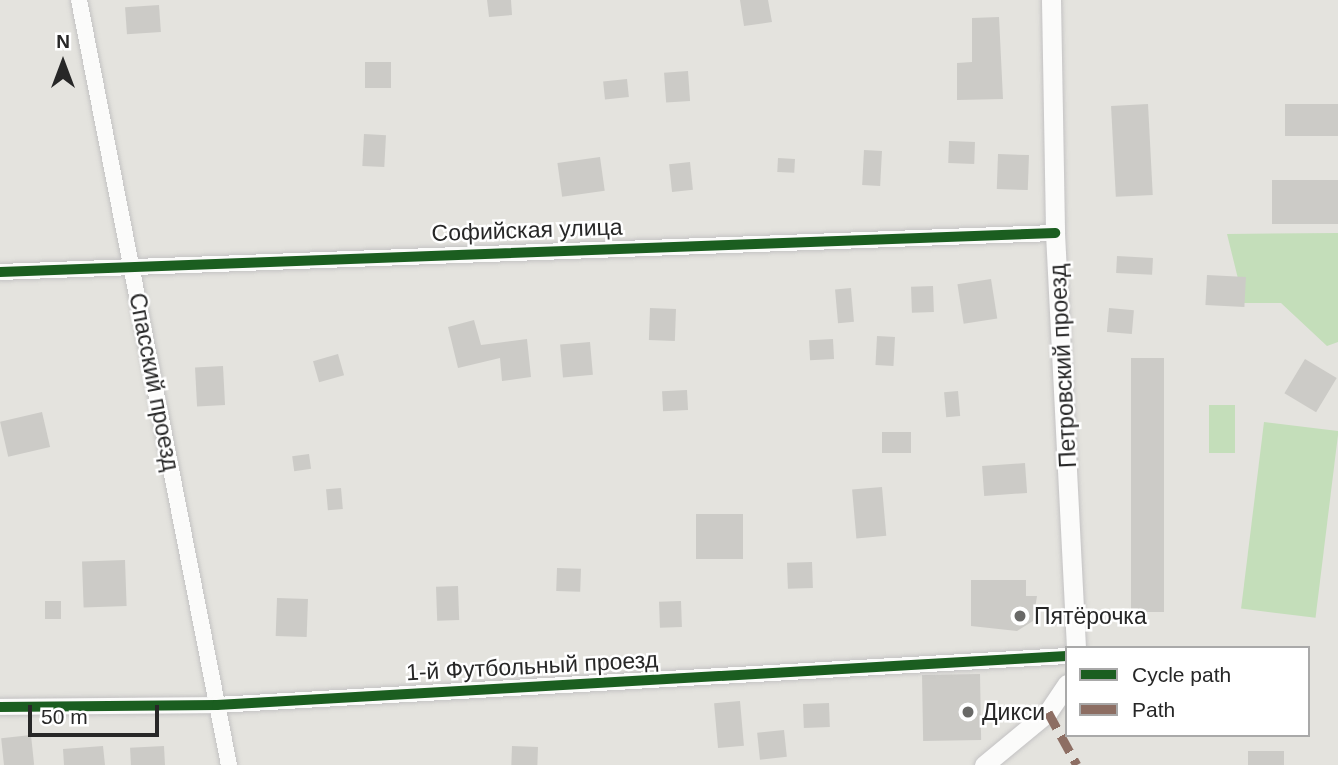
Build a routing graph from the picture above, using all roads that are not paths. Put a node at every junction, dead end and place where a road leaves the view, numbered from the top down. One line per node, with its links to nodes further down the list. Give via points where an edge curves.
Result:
1 (79, 0): 4 (street, Спасский проезд)
2 (1051, 0): 3 (street, Петровский проезд)
3 (1055, 233): 4 (street, Софийская улица); 6 (street, Петровский проезд)
4 (131, 264): 5 (street, Софийская улица); 9 (street, Спасский проезд)
5 (0, 272)
6 (1076, 646)
7 (1065, 656): 9 (street, 1-й Футбольный проезд)
8 (1065, 687): 12 (street, via 1048,712)
9 (217, 705): 10 (street, 1-й Футбольный проезд); 11 (street, Спасский проезд)
10 (0, 708)
11 (229, 765)
12 (984, 765)

